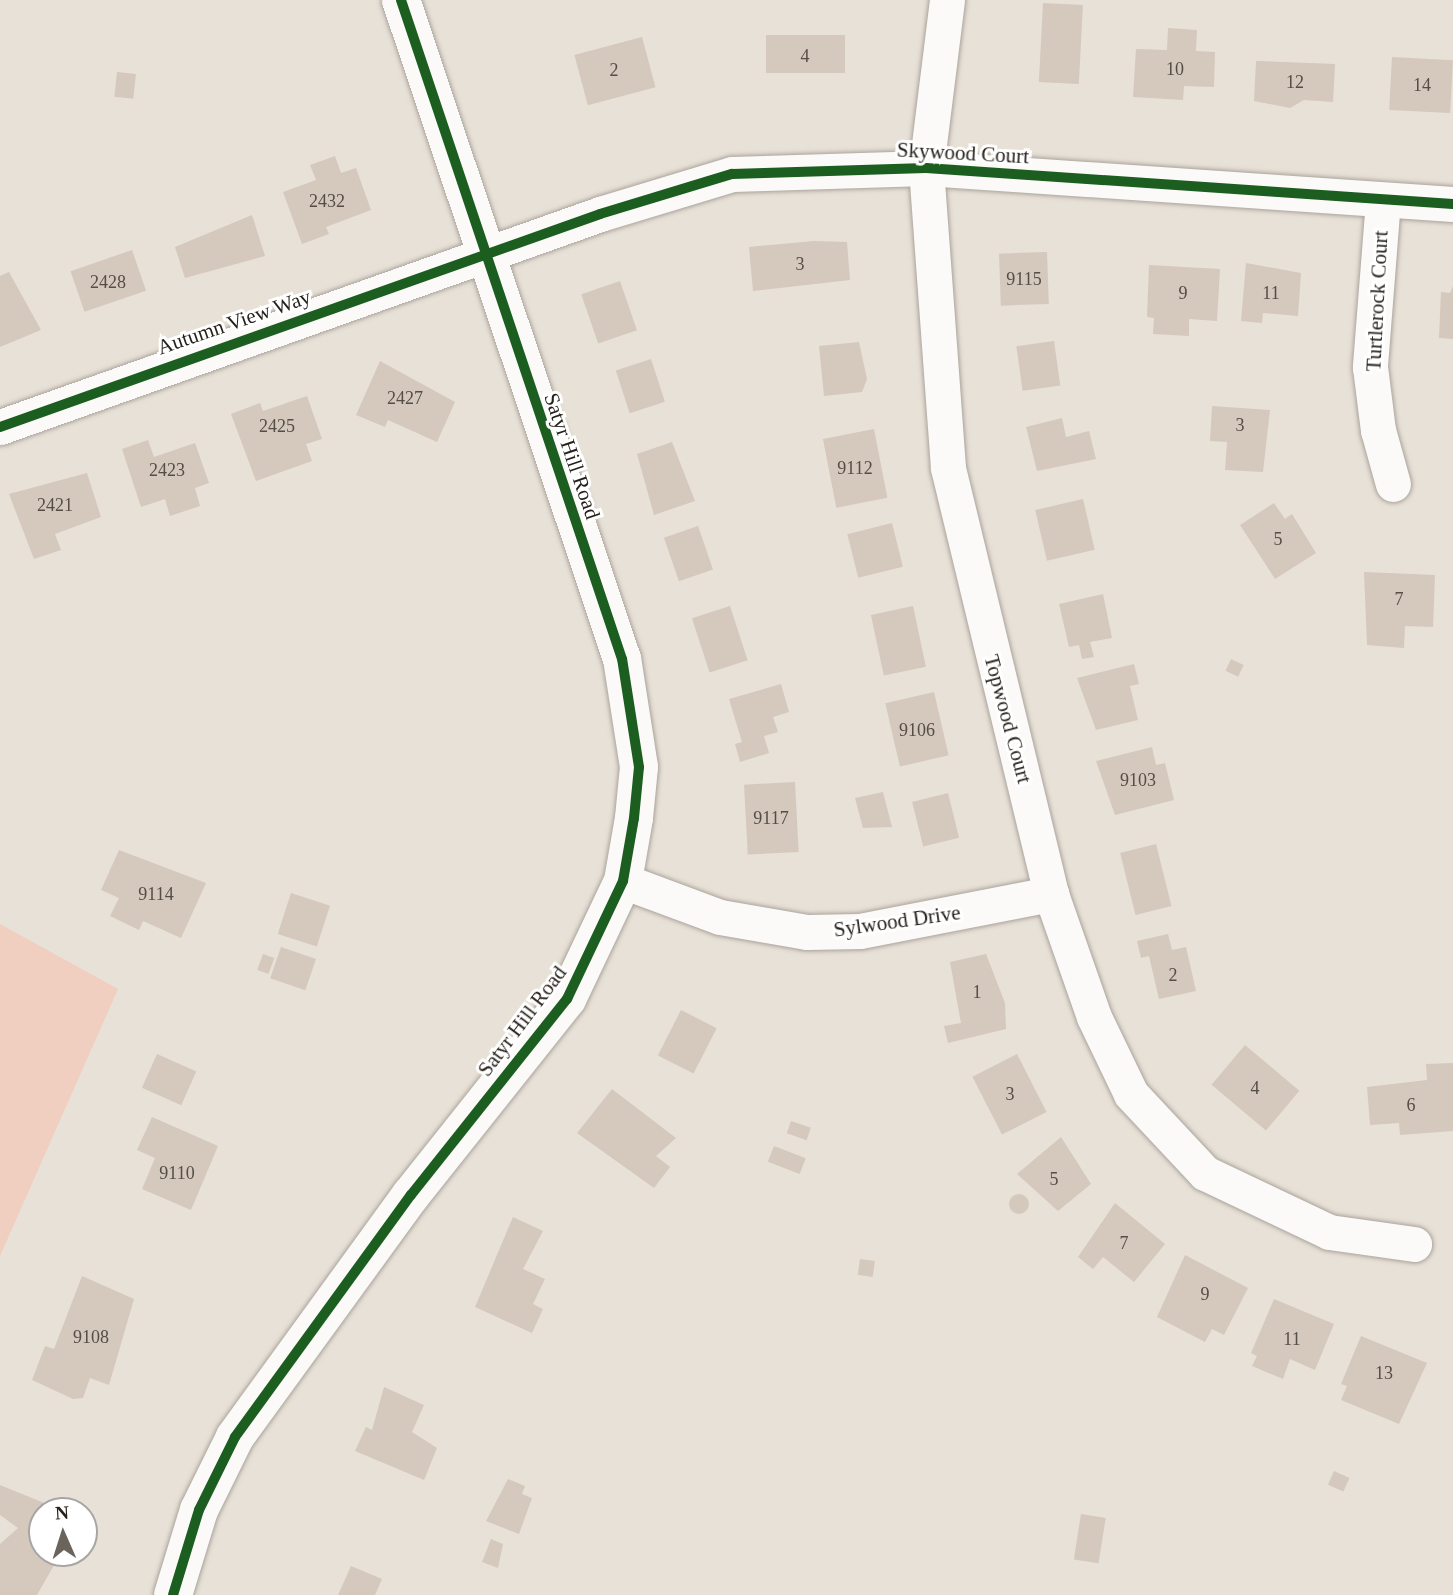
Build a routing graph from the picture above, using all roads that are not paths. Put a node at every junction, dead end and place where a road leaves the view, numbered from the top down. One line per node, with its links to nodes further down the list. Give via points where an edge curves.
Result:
1 (401, 0): 6 (street, Satyr Hill Road)
2 (947, 0): 3 (street, Topwood Court)
3 (926, 168): 4 (street, Skywood Court); 6 (street, Skywood Court, via 732,174); 10 (street, Topwood Court, via 948,468)
4 (1383, 200): 5 (street, Skywood Court); 8 (street, Turtlerock Court, via 1370,367)
5 (1453, 204)
6 (483, 257): 7 (street, Autumn View Way); 9 (street, Satyr Hill Road, via 622,659 639,767)
7 (0, 427)
8 (1393, 484)
9 (623, 881): 10 (street, Sylwood Drive, via 720,917 807,932 860,930); 12 (street, Satyr Hill Road, via 567,999 411,1195 235,1437 199,1510)
10 (1052, 894): 11 (street, Topwood Court, via 1094,1017 1131,1094 1158,1129 1205,1173 1279,1213 1329,1232)
11 (1414, 1244)
12 (173, 1595)

